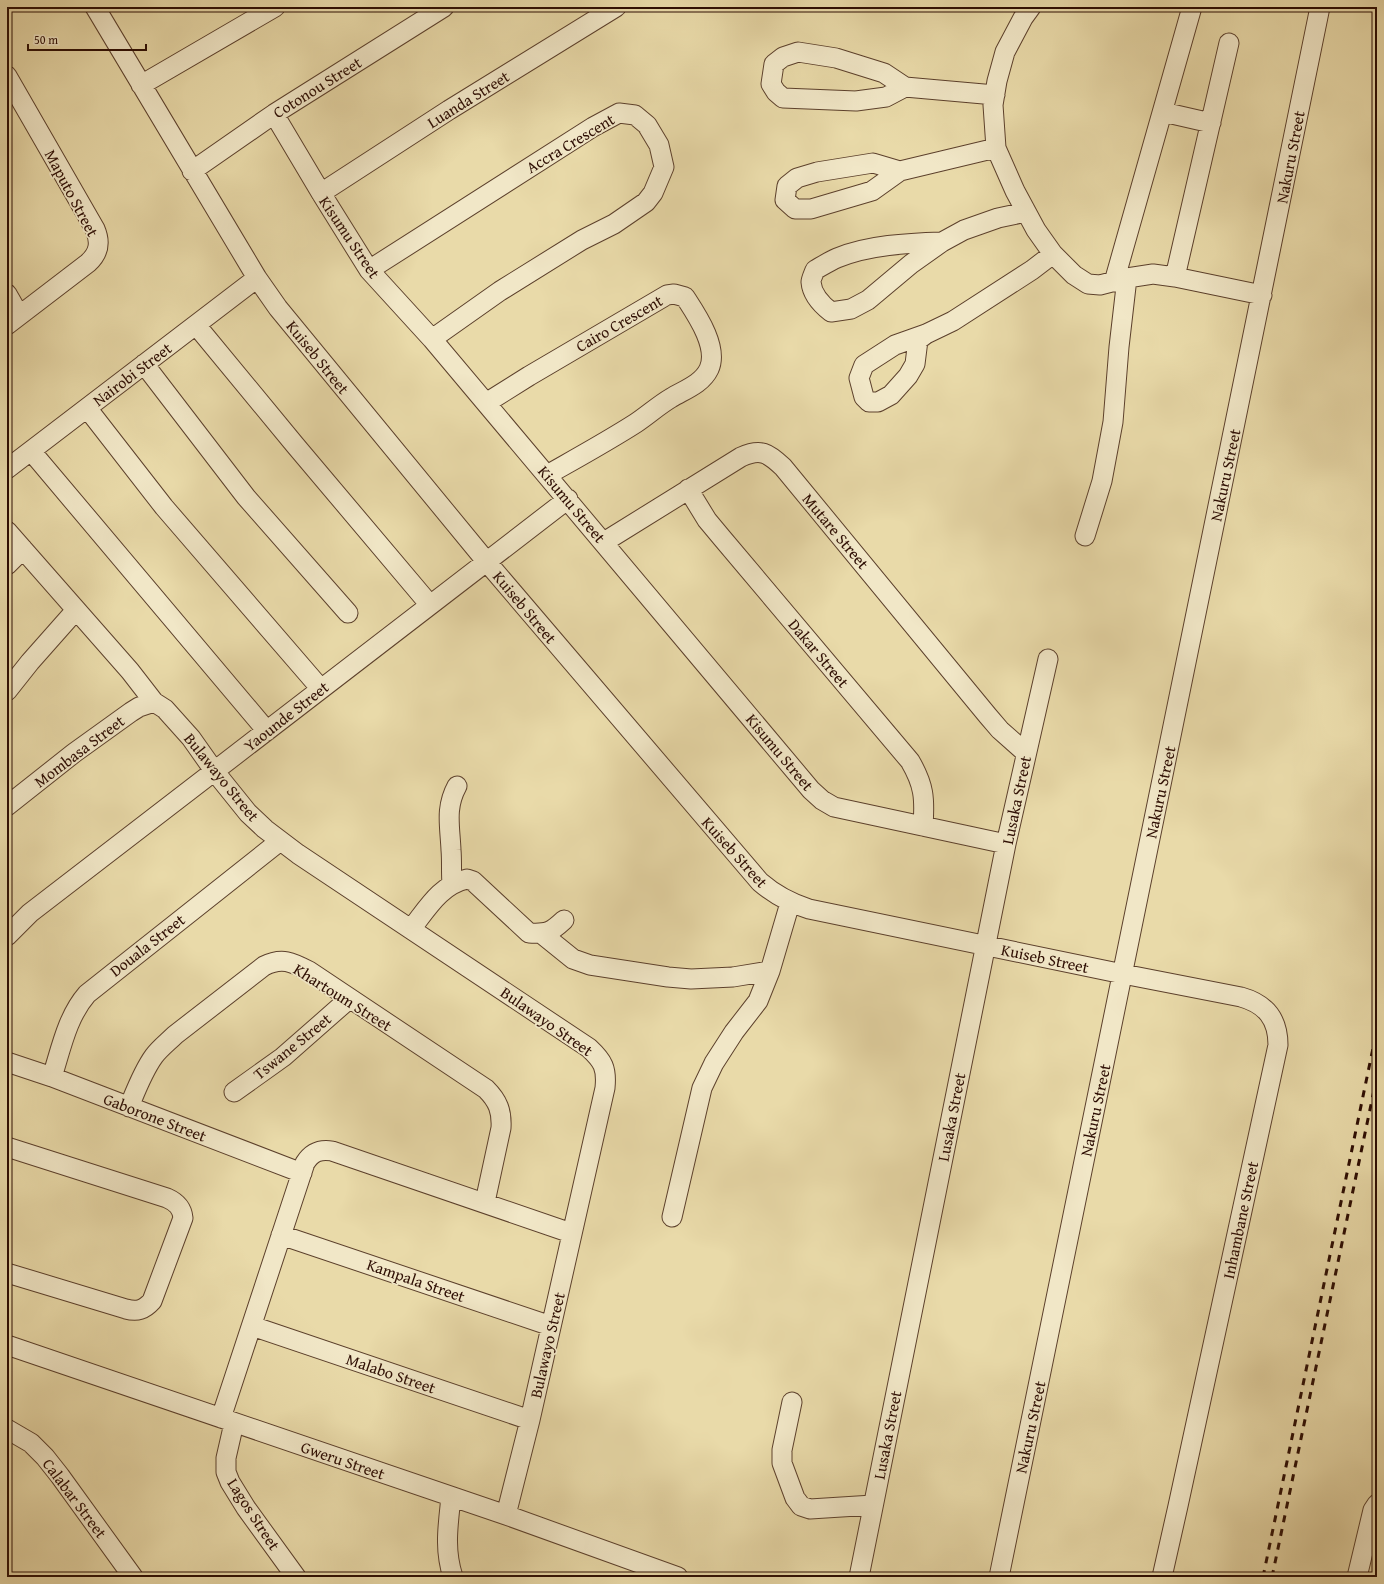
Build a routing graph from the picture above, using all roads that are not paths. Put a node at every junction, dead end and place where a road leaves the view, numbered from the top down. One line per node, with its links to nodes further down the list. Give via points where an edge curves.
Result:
1 (94, 7): 10 (street, Kuiseb Street)
2 (275, 7): 10 (street)
3 (444, 7): 14 (street, Cotonou Street)
4 (616, 7): 19 (street, Luanda Street)
5 (1032, 7): 12 (street, via 1023,18 1005,52)
6 (1192, 7): 13 (street)
7 (1320, 7): 28 (street, Nakuru Street)
8 (1229, 43): 15 (street)
9 (7, 76): 29 (street, Maputo Street, via 95,229 98,242 93,258)
10 (141, 85): 17 (street, Kuiseb Street)
11 (905, 87): 11 (street, via 886,97 856,101 783,98 771,84 774,64 783,57 798,52 836,58 884,73); 12 (street)
12 (995, 95): 16 (street, via 993,105)
13 (1162, 112): 15 (street); 26 (street)
14 (274, 114): 17 (street, Cotonou Street); 19 (street, Kisumu Street)
15 (1210, 123): 24 (street)
16 (996, 148): 18 (street); 20 (street)
17 (192, 171): 25 (street, Kuiseb Street)
18 (900, 171): 18 (street, via 873,163 818,172 797,178 787,186 784,200 795,209 811,209 872,190)
19 (320, 193): 23 (street, Kisumu Street)
20 (1026, 212): 21 (street, via 998,218 964,230); 22 (street)
21 (942, 242): 21 (street, via 868,300 851,309 831,312 816,296 811,282 815,270 838,258 874,248 907,243)
22 (1053, 254): 26 (street, via 1074,275 1088,284 1100,285); 31 (street, via 953,321)
23 (369, 270): 32 (street, Kisumu Street); 32 (street, Accra Crescent, via 619,113 635,114 647,125 659,145 664,167 653,193 646,202 614,224 582,240 506,287)
24 (1175, 277): 26 (street, via 1153,274); 28 (street)
25 (256, 278): 30 (street, Nairobi Street); 45 (street, Kuiseb Street)
26 (1121, 280): 42 (street, via 1113,422 1102,481)
27 (7, 294): 29 (street)
28 (1262, 295): 70 (street, Nakuru Street)
29 (13, 320)
30 (196, 325): 33 (street, Nairobi Street); 47 (street)
31 (926, 334)
32 (432, 339): 34 (street, Kisumu Street)
33 (144, 364): 35 (street, Nairobi Street); 49 (street, via 246,497)
34 (486, 403): 38 (street, Kisumu Street); 38 (street, Cairo Crescent, via 667,295 685,296 709,341 711,360 700,380 636,423)
35 (87, 408): 36 (street, Nairobi Street); 51 (street, via 164,507)
36 (31, 451): 37 (street, Nairobi Street); 54 (street)
37 (7, 469)
38 (548, 475): 40 (street, Kisumu Street)
39 (688, 489): 43 (street, Mutare Street); 55 (street, Mutare Street, via 750,453 758,451 774,459 988,716); 59 (street, Dakar Street, via 707,520 910,761 922,785)
40 (568, 499): 43 (street, Kisumu Street); 45 (street, Yaounde Street)
41 (7, 531): 44 (street, Bulawayo Street)
42 (1085, 536)
43 (604, 542): 59 (street, Kisumu Street, via 822,800 834,807)
44 (23, 549): 46 (street); 48 (street, Bulawayo Street)
45 (486, 561): 47 (street, Yaounde Street); 63 (street, Kuiseb Street, via 747,869 773,893)
46 (7, 565)
47 (430, 605): 51 (street, Yaounde Street)
48 (76, 610): 52 (street); 53 (street, Bulawayo Street)
49 (348, 613)
50 (1048, 659): 55 (street, Lusaka Street)
51 (321, 689): 54 (street, Yaounde Street)
52 (7, 691)
53 (154, 702): 56 (street, Bulawayo Street, via 165,708 191,738); 58 (street, Mombasa Street, via 131,712)
54 (267, 731): 56 (street, Yaounde Street)
55 (1026, 753): 61 (street, Lusaka Street)
56 (215, 772): 60 (street, Bulawayo Street, via 248,812); 67 (street, Yaounde Street, via 30,913)
57 (457, 786): 62 (street, via 449,806)
58 (7, 806)
59 (923, 826): 61 (street, Kisumu Street)
60 (280, 841): 65 (street, Bulawayo Street); 73 (street, Douala Street, via 87,994 72,1017)
61 (1006, 844): 68 (street, Lusaka Street)
62 (452, 884): 65 (street, via 443,890); 66 (street, via 467,879 473,881 529,933)
63 (790, 903): 68 (street, Kuiseb Street); 69 (street)
64 (564, 920): 66 (street, via 551,932)
65 (411, 929): 80 (street, Bulawayo Street, via 589,1048 602,1062 605,1069 605,1088)
66 (542, 934): 69 (street, via 573,959 590,965 691,979 733,977)
67 (7, 936)
68 (986, 946): 70 (street, Kuiseb Street); 92 (street, Lusaka Street)
69 (770, 971): 79 (street, via 758,1001 714,1063 702,1088)
70 (1123, 974): 99 (street, Nakuru Street); 100 (street, Inhambane Street, via 1250,1000 1272,1018 1278,1034 1278,1045)
71 (349, 999): 74 (street, Tswane Street, via 283,1057); 75 (street, Khartoum Street, via 299,966 281,960 273,961 163,1046 146,1068); 78 (street, Khartoum Street, via 494,1096 502,1122)
72 (7, 1062): 73 (street, Gaborone Street)
73 (52, 1077): 75 (street, Gaborone Street)
74 (234, 1092)
75 (129, 1107): 77 (street, Gaborone Street)
76 (7, 1147): 82 (street, via 167,1198 178,1205 183,1218 152,1300 138,1310 126,1309)
77 (302, 1173): 78 (street, Lagos Street, via 305,1163 312,1154 325,1150); 81 (street, Lagos Street)
78 (485, 1202): 80 (street, Lagos Street)
79 (672, 1216)
80 (571, 1233): 84 (street, Bulawayo Street)
81 (281, 1235): 83 (street, Lagos Street); 84 (street, Kampala Street)
82 (7, 1273)
83 (252, 1326): 87 (street, Malabo Street); 88 (street, Lagos Street)
84 (551, 1326): 87 (street, Bulawayo Street)
85 (7, 1345): 88 (street, Gweru Street)
86 (792, 1402): 92 (street, via 782,1450 782,1463 795,1498 801,1506 810,1509)
87 (530, 1420): 93 (street, Bulawayo Street)
88 (227, 1421): 90 (street, Gweru Street); 95 (street, Lagos Street, via 226,1472 230,1482)
89 (7, 1429): 94 (street, Calabar Street, via 31,1443 45,1457)
90 (451, 1497): 93 (street, Gweru Street); 96 (street, via 447,1546 448,1562)
91 (1377, 1504): 101 (street, via 1373,1510)
92 (873, 1505): 98 (street, Lusaka Street)
93 (506, 1515): 97 (street, Gweru Street)
94 (133, 1577)
95 (296, 1577)
96 (453, 1577)
97 (678, 1577)
98 (859, 1577)
99 (999, 1577)
100 (1162, 1577)
101 (1357, 1577)

